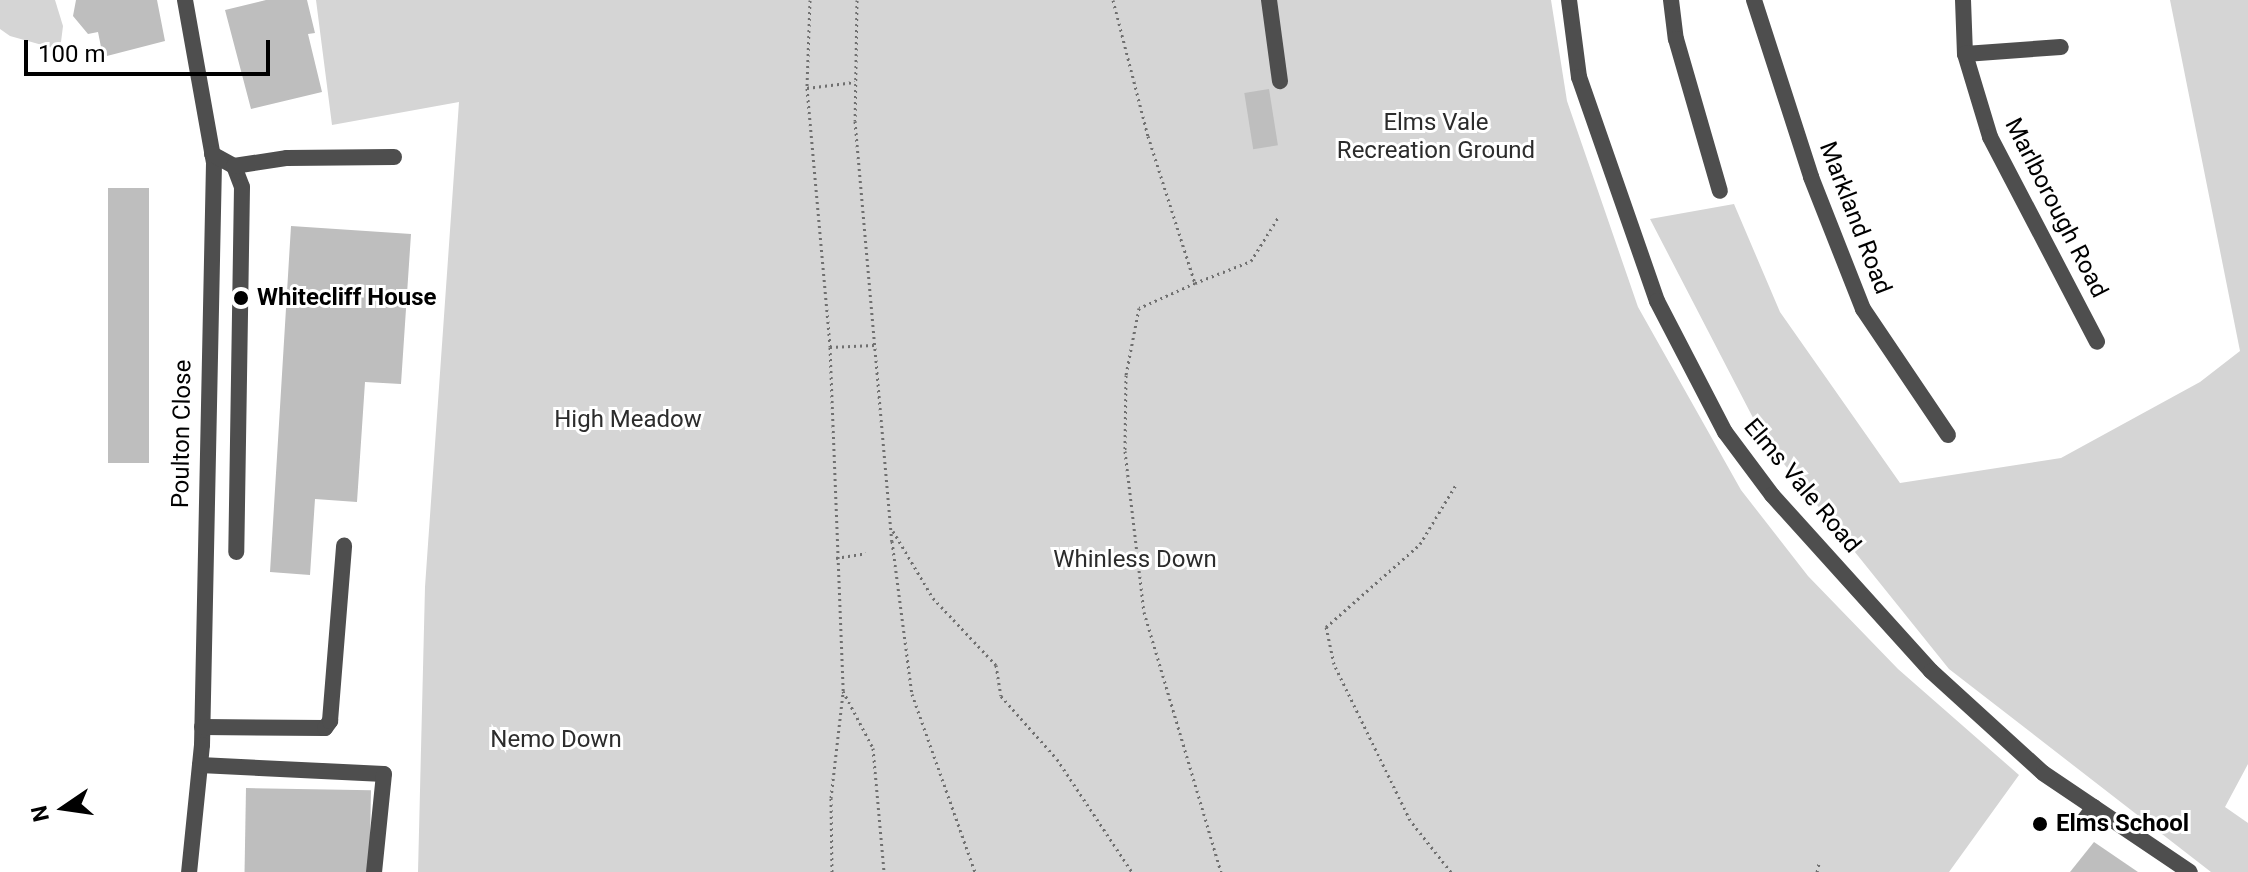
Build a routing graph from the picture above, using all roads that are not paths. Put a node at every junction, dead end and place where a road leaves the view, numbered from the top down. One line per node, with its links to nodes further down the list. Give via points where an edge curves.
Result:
1 (185, 0): 10 (street, Poulton Close)
2 (1269, 0): 9 (street)
3 (1569, 0): 20 (street, Elms Vale Road, via 1579,77 1657,301 1725,432 1772,495 1931,671 2053,790)
4 (1671, 0): 13 (street, via 1676,39)
5 (1754, 0): 15 (street, Markland Road, via 1811,177 1863,309)
6 (1963, 0): 8 (street, Marlborough Road)
7 (2061, 47): 8 (street)
8 (1965, 54): 14 (street, Marlborough Road, via 1990,137)
9 (1280, 81)
10 (212, 154): 12 (street); 18 (street, Poulton Close)
11 (394, 157): 12 (street, via 287,158)
12 (234, 166): 17 (street, via 242,187 244,273 234,474)
13 (1720, 191)
14 (2097, 342)
15 (1948, 435)
16 (344, 546): 18 (street, via 330,721 325,728)
17 (236, 552)
18 (202, 727): 19 (street, Poulton Close)
19 (200, 765): 22 (street, Poulton Close); 23 (street, via 384,774)
20 (2094, 807): 21 (street); 24 (street, Elms Vale Road)
21 (2082, 823)
22 (189, 872)
23 (374, 872)
24 (2190, 872)

